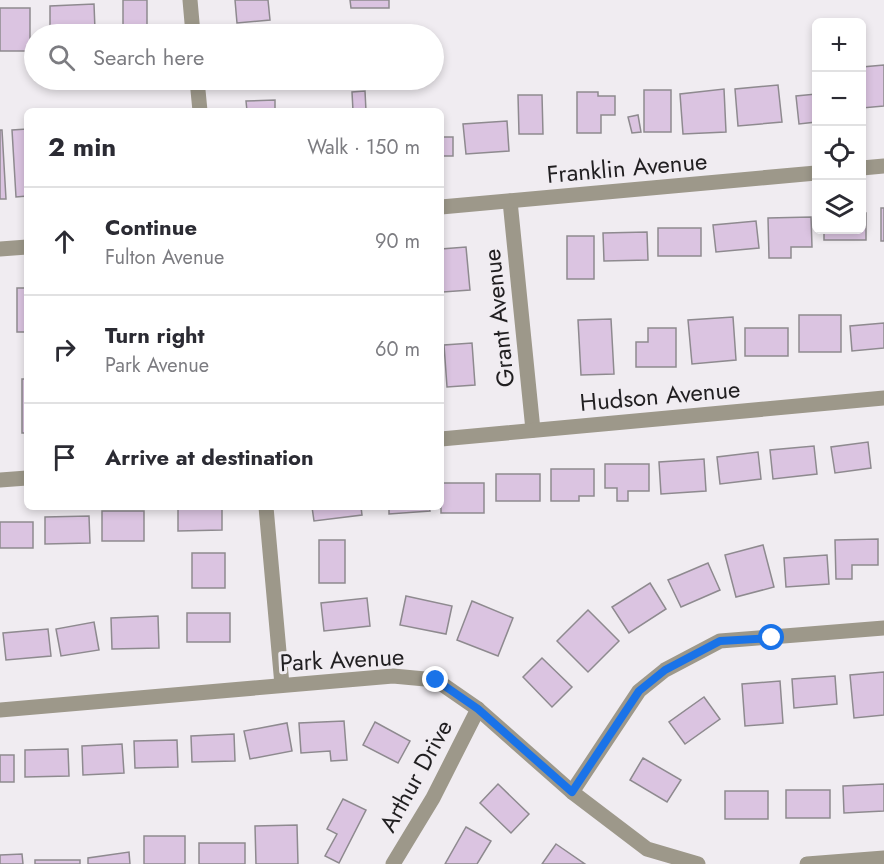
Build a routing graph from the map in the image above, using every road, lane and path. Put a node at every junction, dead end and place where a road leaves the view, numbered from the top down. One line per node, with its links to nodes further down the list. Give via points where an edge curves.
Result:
1 (190, 0): 2 (street)
2 (192, 24)
3 (198, 90): 4 (street)
4 (200, 108)
5 (884, 166): 6 (street)
6 (866, 168)
7 (812, 173): 8 (street, Franklin Avenue)
8 (510, 201): 9 (street, Franklin Avenue); 13 (street, Grant Avenue)
9 (444, 207)
10 (24, 247): 11 (street)
11 (0, 249)
12 (884, 398): 13 (street, Hudson Avenue)
13 (533, 430): 14 (street, Hudson Avenue)
14 (444, 439)
15 (24, 478): 16 (street)
16 (0, 480)
17 (266, 510): 19 (street)
18 (884, 628): 22 (street, via 720,641 683,660 639,691)
19 (282, 685): 20 (street, Park Avenue, via 393,676 436,680); 21 (street, Park Avenue)
20 (478, 709): 22 (street, Park Avenue); 24 (street, Arthur Drive, via 433,798)
21 (0, 710)
22 (572, 792): 25 (street, Park Avenue, via 647,849)
23 (884, 858): 26 (street)
24 (393, 864)
25 (698, 864)
26 (807, 864)

